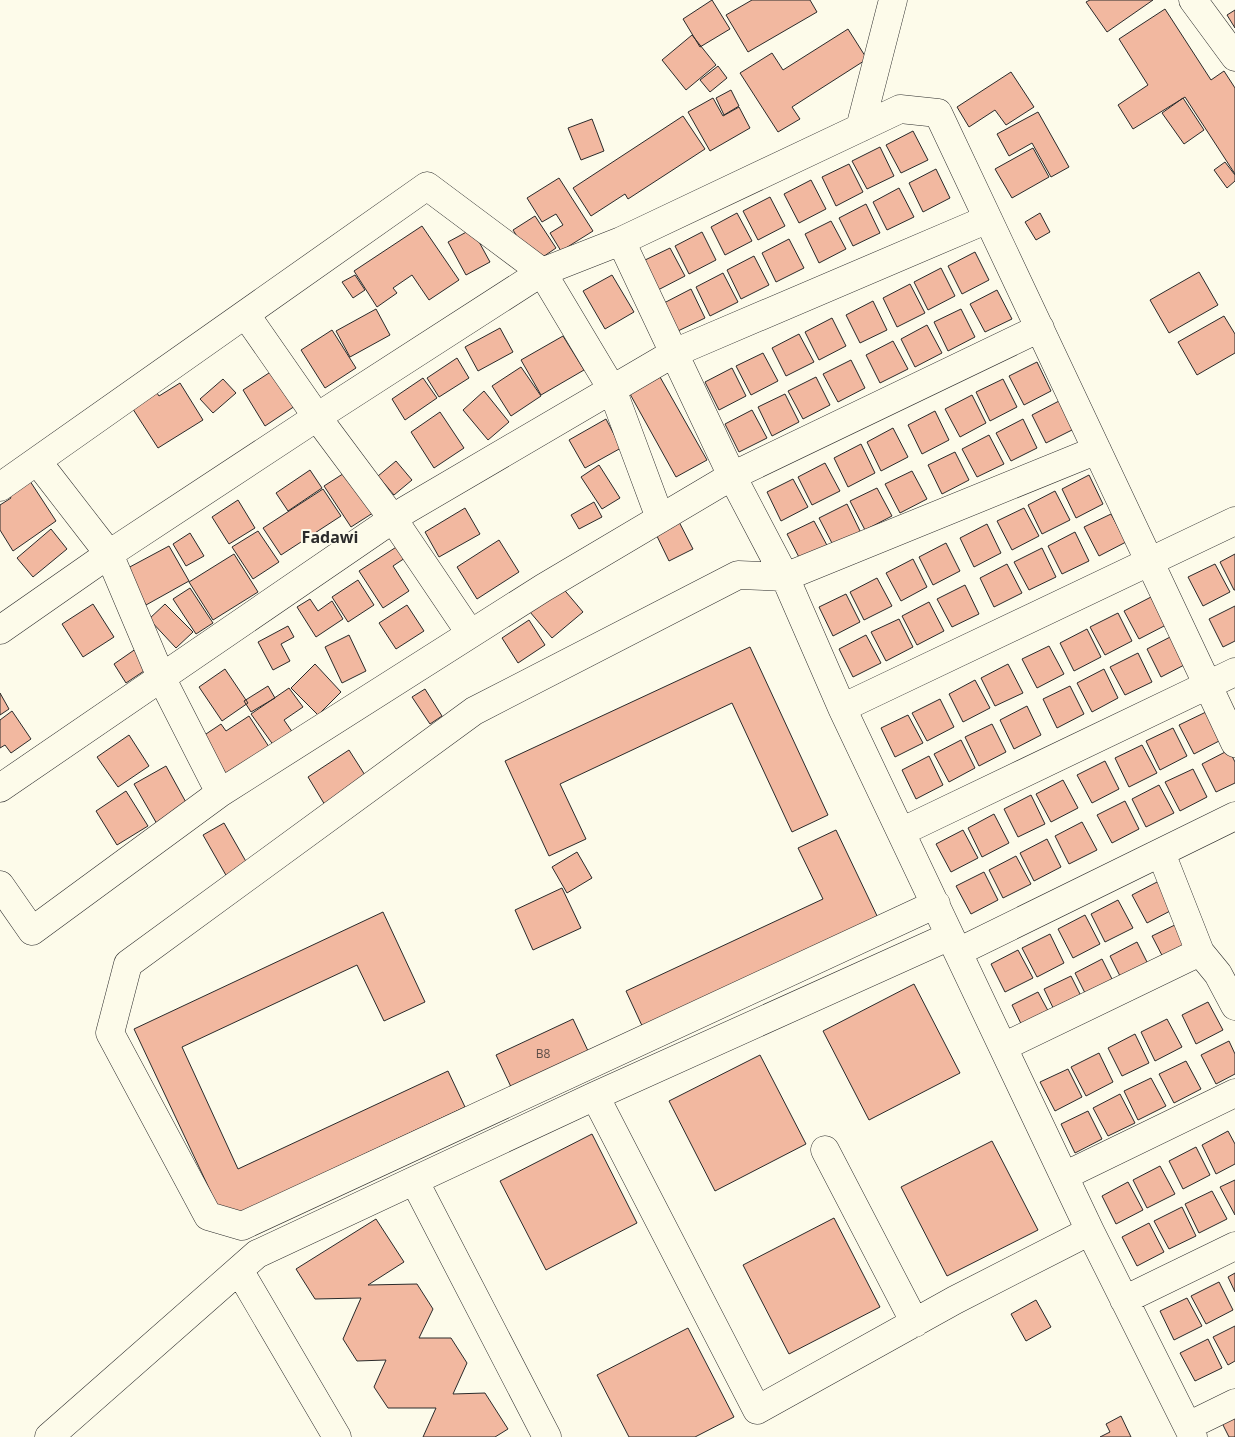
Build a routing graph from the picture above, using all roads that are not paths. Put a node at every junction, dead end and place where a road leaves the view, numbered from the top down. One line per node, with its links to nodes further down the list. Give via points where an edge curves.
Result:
1 (893, 0): 4 (street)
2 (1193, 0): 3 (street)
3 (1235, 57)
4 (875, 70): 5 (street); 6 (street)
5 (900, 109): 6 (street); 7 (street, via 938,112)
6 (860, 128): 8 (street)
7 (988, 219): 11 (street); 12 (street)
8 (621, 241): 9 (street); 12 (street)
9 (542, 272): 10 (street, via 428,186); 13 (street); 14 (street)
10 (246, 315): 14 (street); 16 (street)
11 (1040, 328): 15 (street); 17 (street)
12 (674, 353): 13 (street); 17 (street)
13 (612, 389): 19 (street); 20 (street)
14 (317, 417): 20 (street); 22 (street)
15 (1098, 450): 23 (street); 24 (street)
16 (37, 461): 18 (street); 22 (street)
17 (732, 476): 19 (street); 24 (street)
18 (0, 487)
19 (660, 518): 26 (street)
20 (393, 519): 26 (street); 28 (street)
21 (1235, 520): 23 (street)
22 (109, 554): 25 (street); 28 (street)
23 (1150, 561): 29 (street); 30 (street)
24 (785, 577): 30 (street); 38 (street, via 738,575 474,711 128,964 110,1033 208,1216 242,1226)
25 (0, 630)
26 (470, 633): 33 (street)
27 (1235, 672): 29 (street)
28 (161, 677): 32 (street); 33 (street)
29 (1208, 685): 31 (street); 35 (street)
30 (842, 708): 35 (street)
31 (1235, 743)
32 (0, 788)
33 (220, 793): 37 (street, via 32,931)
34 (1235, 816): 36 (street)
35 (901, 832): 38 (street)
36 (1161, 853): 39 (street); 40 (street)
37 (0, 885)
38 (936, 904): 39 (street)
39 (954, 944): 42 (street); 44 (street)
40 (1200, 952): 41 (street, via 1218,974); 42 (street)
41 (1235, 1006)
42 (1003, 1046): 46 (street)
43 (1235, 1094): 46 (street)
44 (595, 1096): 47 (street); 52 (street, via 757,1410)
45 (825, 1150): 52 (street)
46 (1064, 1176): 48 (street)
47 (415, 1182): 50 (street, via 257,1254); 57 (street)
48 (1090, 1231): 51 (street); 52 (street)
49 (1235, 1246): 51 (street)
50 (239, 1270): 55 (street); 56 (street)
51 (1124, 1300): 54 (street)
52 (915, 1323)
53 (1235, 1403): 54 (street)
54 (1191, 1432)
55 (49, 1437)
56 (337, 1437)
57 (547, 1437)

